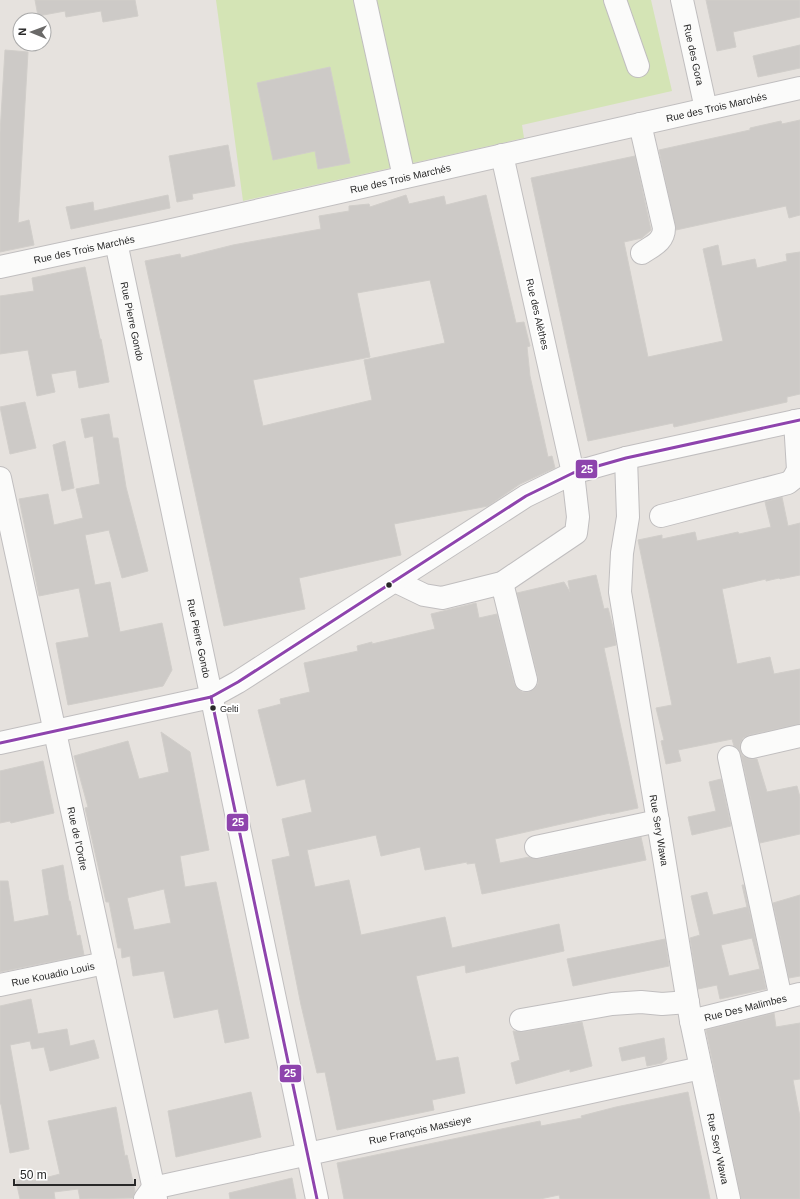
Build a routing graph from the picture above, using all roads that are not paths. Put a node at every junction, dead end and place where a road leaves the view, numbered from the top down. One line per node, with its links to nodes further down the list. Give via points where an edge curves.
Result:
1 (365, 0): 9 (street)
2 (615, 0): 4 (street)
3 (682, 0): 6 (street, Rue des Gora)
4 (638, 66)
5 (800, 88): 6 (street, Rue des Trois Marchés)
6 (706, 109): 7 (street, Rue des Trois Marchés)
7 (640, 124): 8 (street, Rue des Trois Marchés); 11 (street, via 664,228 662,240)
8 (502, 155): 9 (street, Rue des Trois Marchés); 15 (street, Rue des Alèthes)
9 (404, 177): 10 (street, Rue des Trois Marchés)
10 (116, 242): 12 (street, Rue des Trois Marchés); 22 (street, Rue Pierre Gondo)
11 (642, 253)
12 (0, 267)
13 (797, 420): 14 (street); 16 (street)
14 (626, 458): 15 (street); 28 (street, Rue Sery Wawa, via 628,516 621,560 620,592)
15 (573, 473): 19 (street, via 526,496); 20 (street, Rue des Alèthes, via 578,517 576,533)
16 (799, 474): 18 (street, via 788,482)
17 (0, 478): 23 (street, Rue de l'Ordre)
18 (661, 516)
19 (395, 581): 20 (street, via 424,595 442,598); 22 (street)
20 (502, 583): 21 (street)
21 (526, 680)
22 (211, 697): 23 (street); 36 (street, Rue Pierre Gondo)
23 (55, 730): 25 (street); 30 (street, Rue de l'Ordre)
24 (800, 736): 26 (street)
25 (0, 743)
26 (752, 747)
27 (729, 757): 32 (street)
28 (658, 821): 29 (street); 33 (street, Rue Sery Wawa)
29 (536, 848)
30 (105, 963): 31 (street, Rue Kouadio Louis); 37 (street, Rue de l'Ordre)
31 (0, 985)
32 (790, 996): 33 (street, Rue Des Malimbes)
33 (689, 1011): 34 (street, Rue Des Malimbes, via 641,1002 612,1004); 35 (street, Rue Sery Wawa)
34 (521, 1020)
35 (701, 1068): 36 (street, Rue François Massieye); 39 (street, Rue Sery Wawa)
36 (307, 1155): 37 (street, Rue François Massieye); 38 (street, Rue Pierre Gondo)
37 (151, 1195)
38 (317, 1199)
39 (729, 1199)

